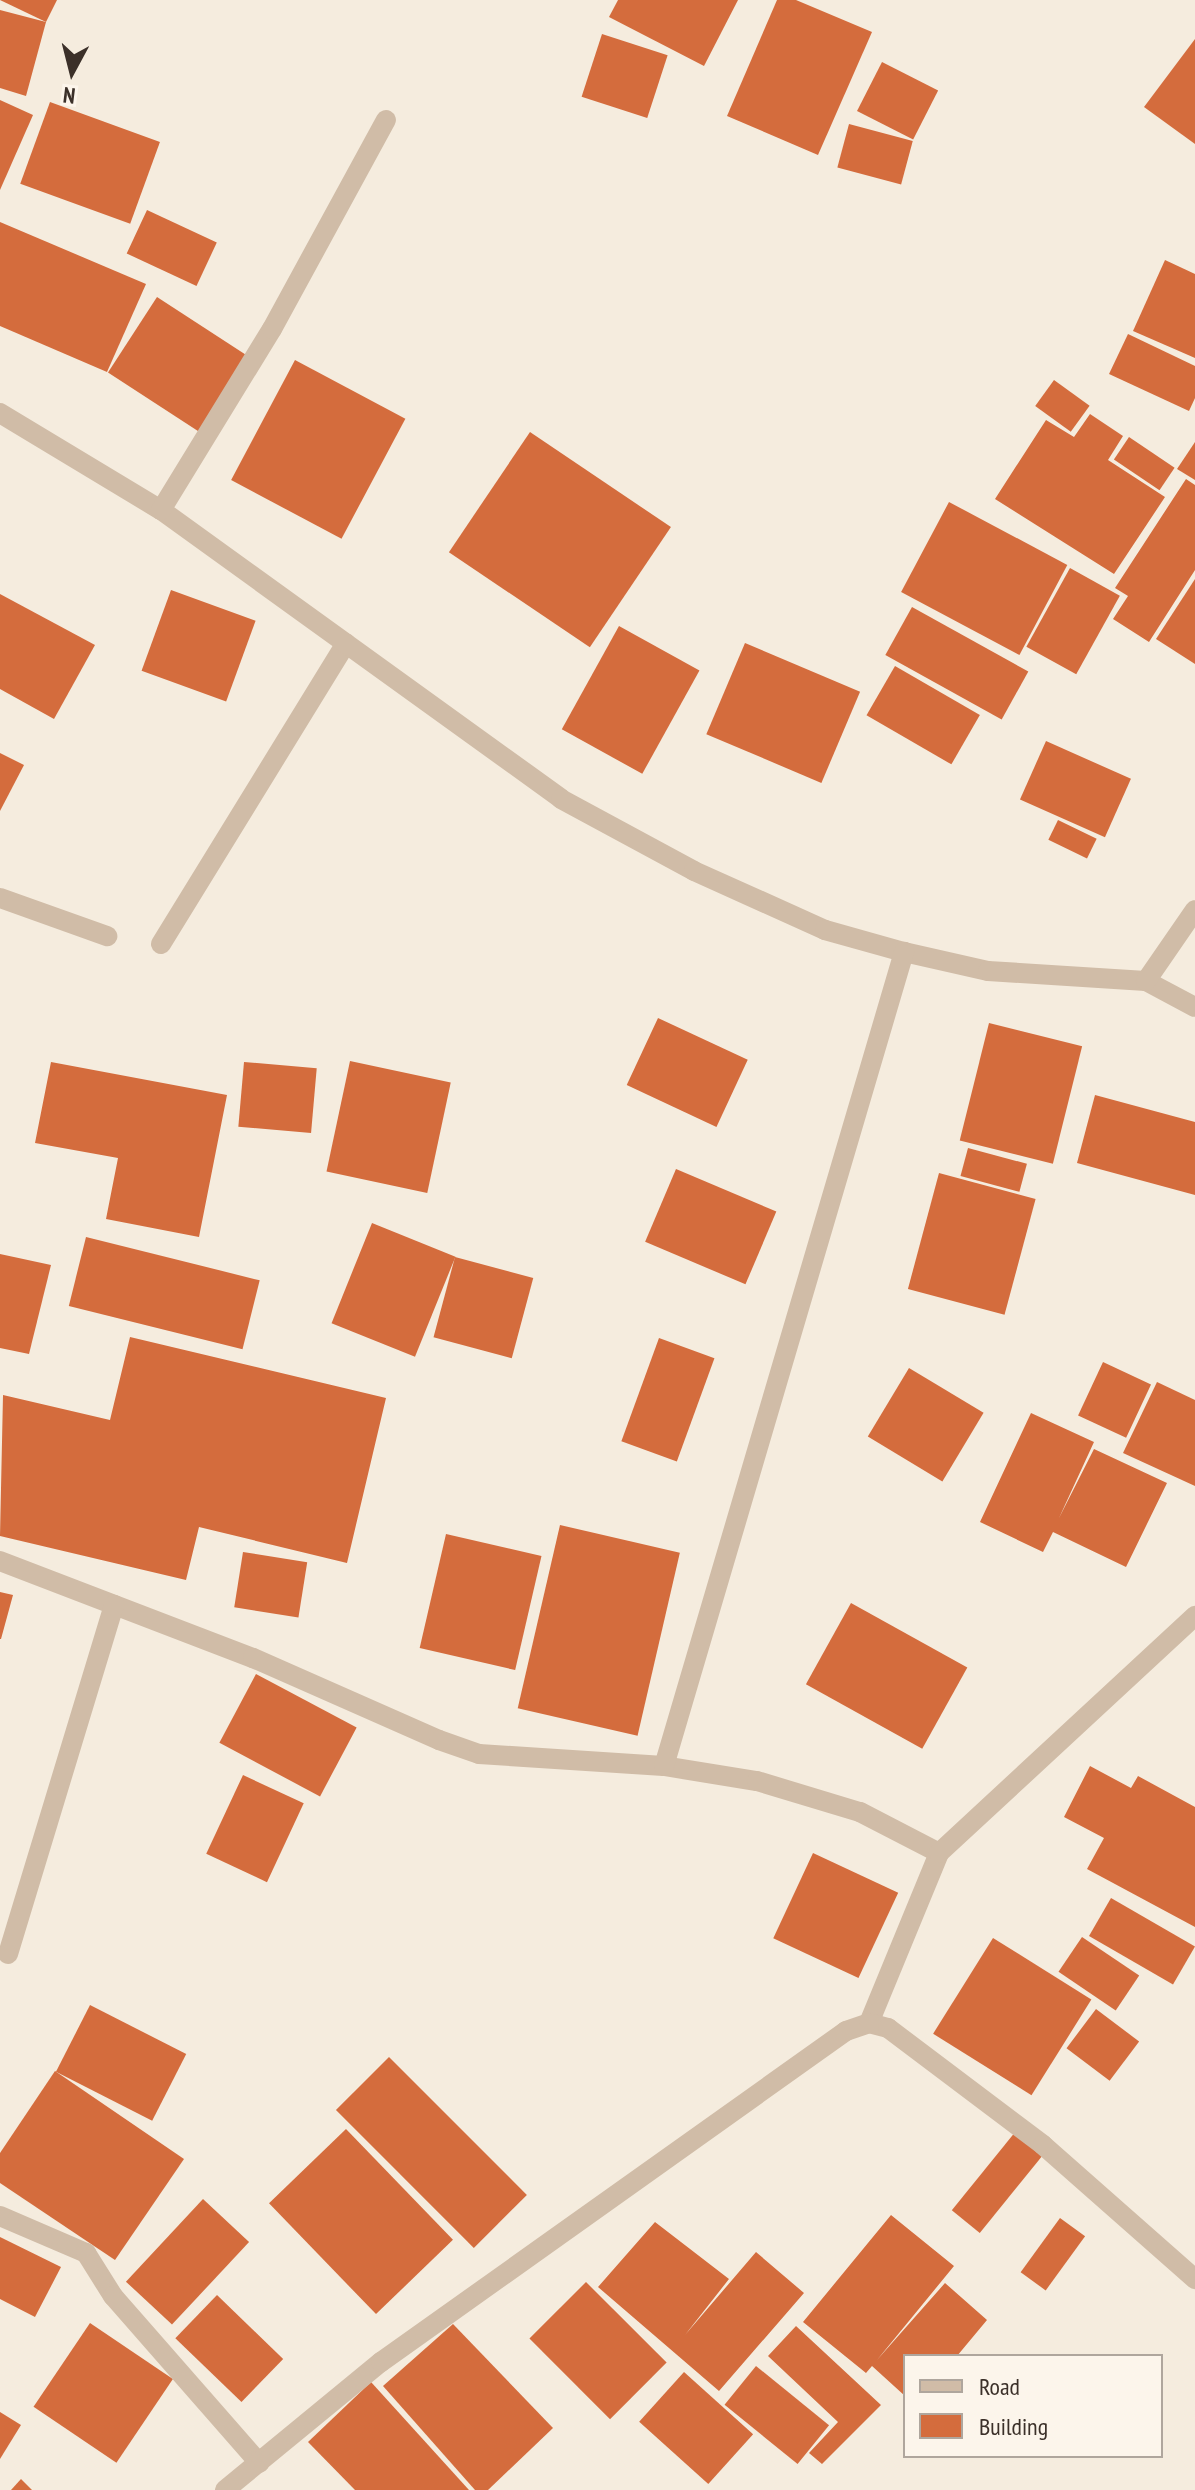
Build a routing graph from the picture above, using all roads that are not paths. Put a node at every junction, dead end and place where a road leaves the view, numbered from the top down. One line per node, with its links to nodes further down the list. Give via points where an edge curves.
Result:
1 (386, 120): 3 (street, via 272,329)
2 (0, 413): 3 (street)
3 (161, 510): 4 (street)
4 (346, 643): 8 (street); 9 (street, via 561,799 694,871 825,930)
5 (0, 898): 7 (street)
6 (1195, 910): 10 (street)
7 (107, 936)
8 (161, 944)
9 (904, 952): 10 (street, via 988,971); 15 (street)
10 (1146, 981): 11 (street)
11 (1195, 1007)
12 (0, 1561): 13 (street)
13 (114, 1605): 15 (street, via 479,1754); 17 (street)
14 (1195, 1616): 16 (street)
15 (664, 1766): 16 (street, via 757,1781 860,1812)
16 (939, 1853): 18 (street)
17 (8, 1954)
18 (869, 2023): 20 (street, via 888,2028 1043,2145); 21 (street, via 846,2031 381,2362)
19 (0, 2216): 21 (street, via 86,2253 113,2296)
20 (1195, 2279)
21 (259, 2463): 22 (street)
22 (225, 2490)

